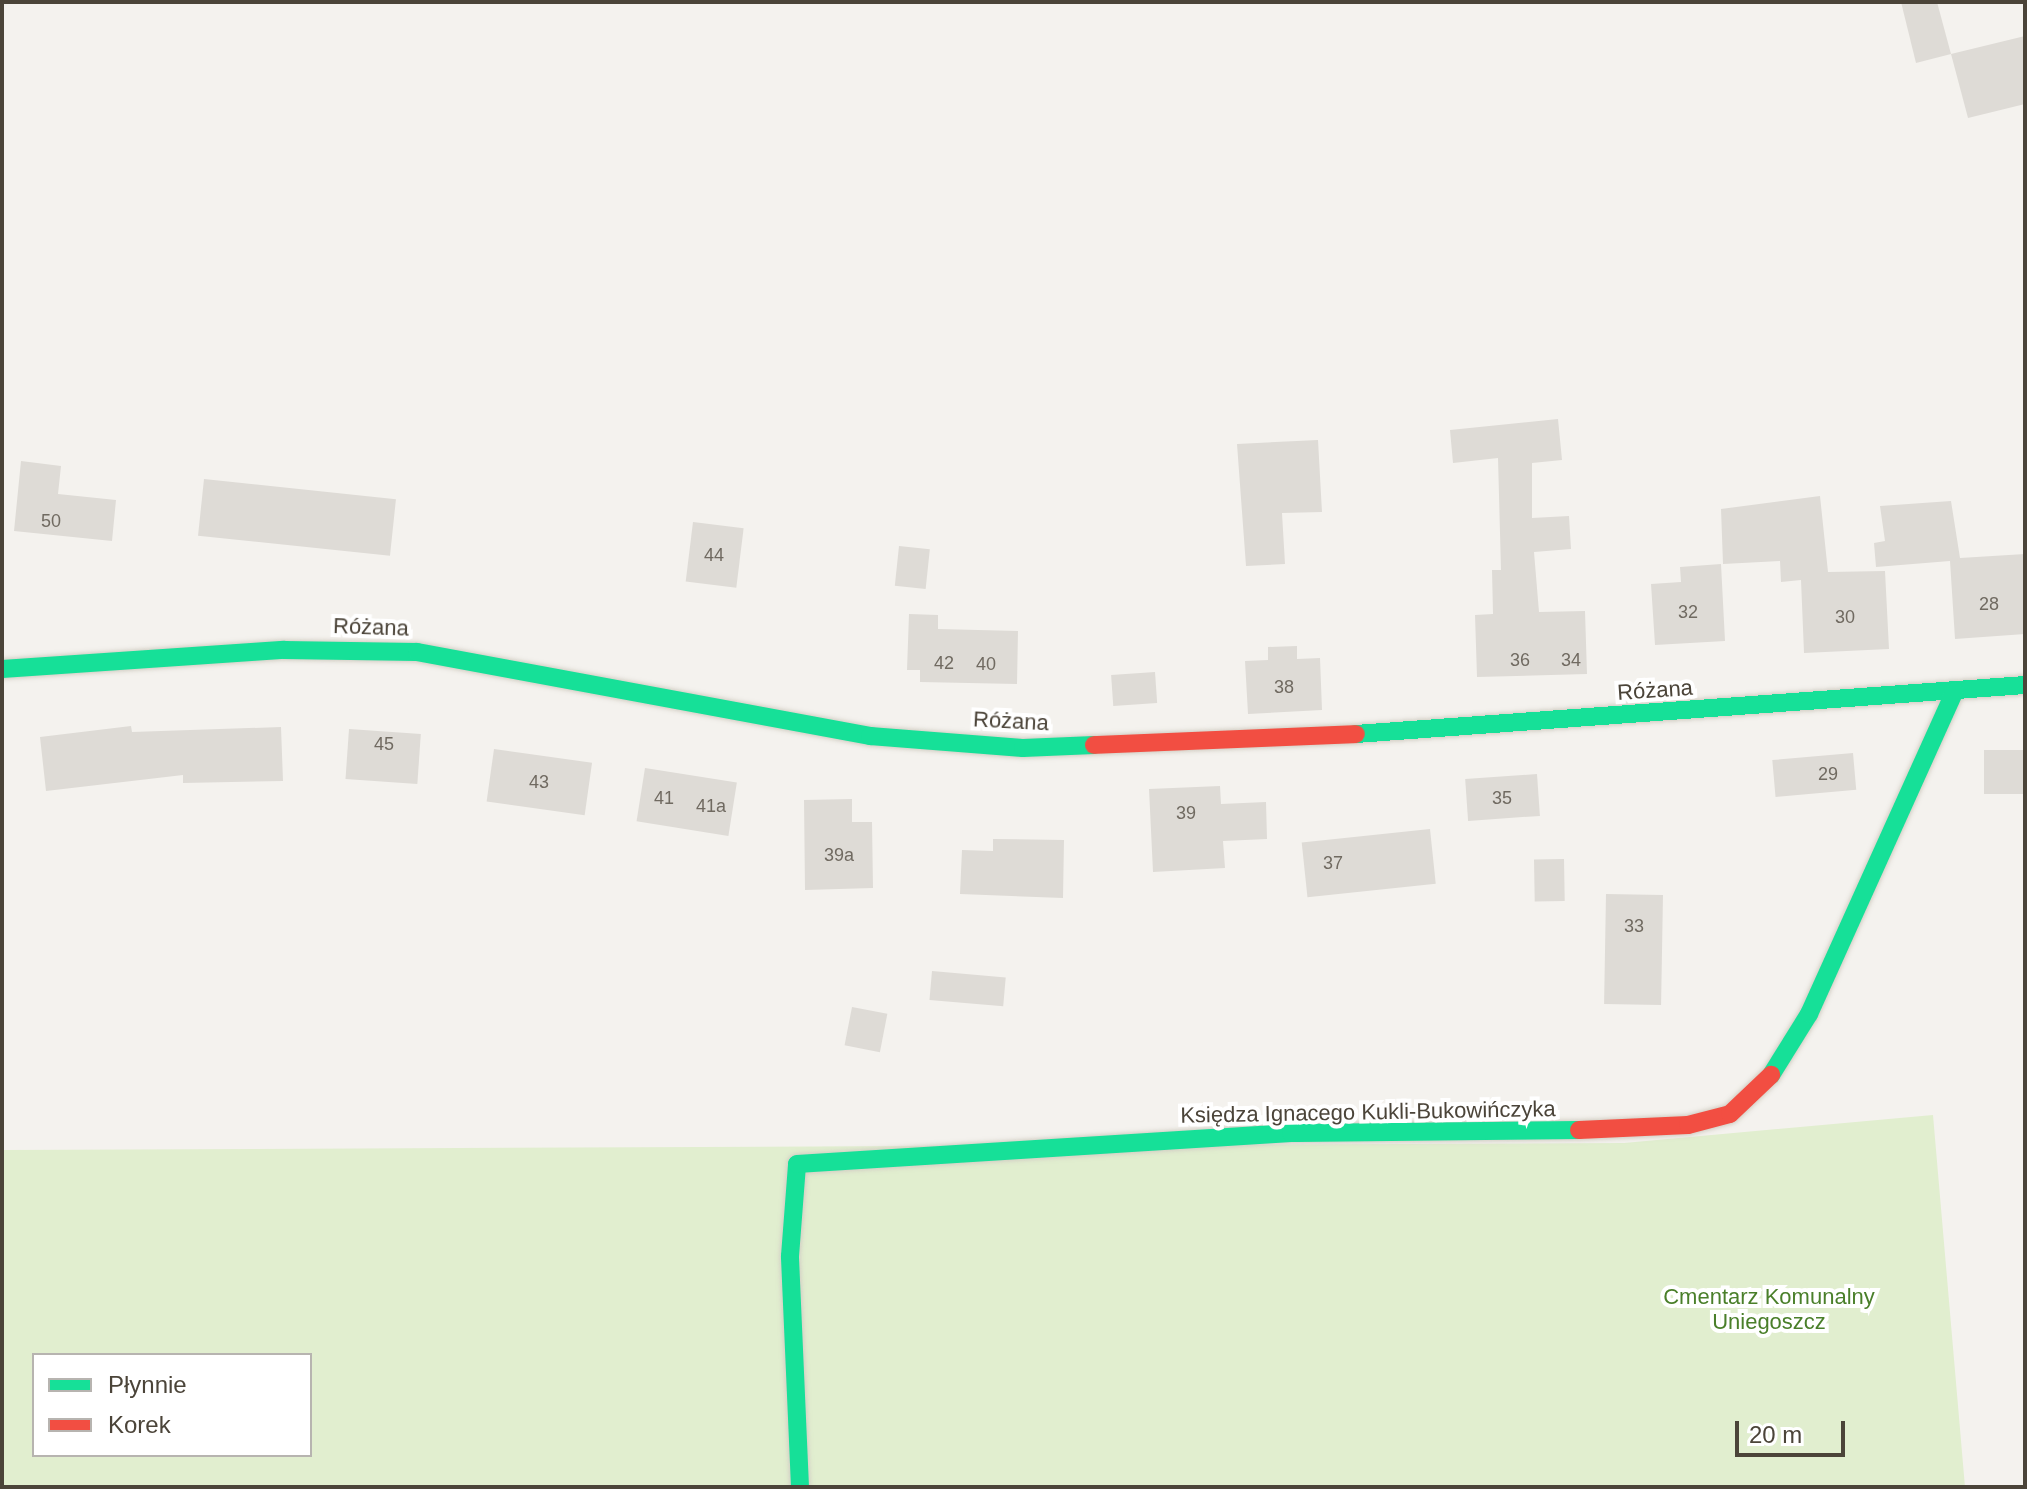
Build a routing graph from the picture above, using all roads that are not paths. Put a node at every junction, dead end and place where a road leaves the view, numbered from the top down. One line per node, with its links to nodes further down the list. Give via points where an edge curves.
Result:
1 (2, 669): 3 (street, Różana, via 284,650 417,652 870,736 1023,748 1195,746)
2 (2025, 685): 3 (street, Różana)
3 (1955, 691): 4 (street, Księdza Ignacego Kukli-Bukowińczyka, via 1809,1014 1766,1083 1730,1114 1688,1125 1599,1130 1291,1133 797,1164 790,1256)
4 (800, 1487)

